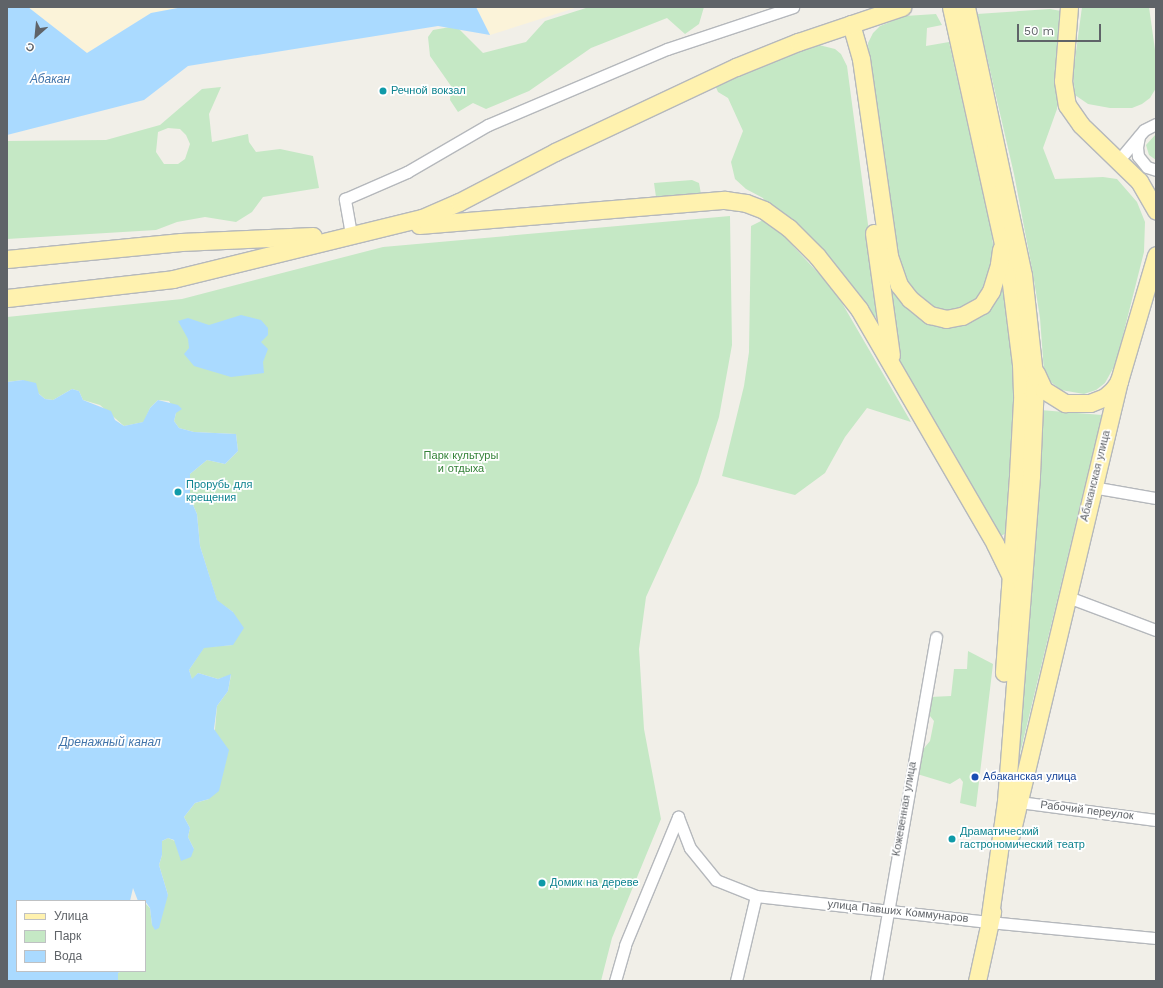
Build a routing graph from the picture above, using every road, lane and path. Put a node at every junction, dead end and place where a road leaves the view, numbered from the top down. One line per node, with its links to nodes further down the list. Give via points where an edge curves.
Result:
1 (793, 7): 16 (street, via 667,49 488,125 407,172 345,199)
2 (902, 7): 6 (main road)
3 (951, 7): 7 (main road)
4 (966, 7): 7 (main road)
5 (1069, 7): 11 (main road, via 1063,81 1065,98 1074,118)
6 (851, 24): 14 (main road, via 861,59 889,256 895,277 905,293 924,311 938,318 954,318 975,309 987,299 995,282 1000,253); 15 (main road, via 736,67 569,145 459,202 422,218); 21 (main road, via 852,61 888,341)
7 (963, 26): 14 (main road); 20 (main road, via 1023,275)
8 (1156, 116): 10 (street)
9 (1156, 124): 10 (street)
10 (1142, 132): 11 (street); 12 (street, via 1137,143 1138,156 1147,167)
11 (1118, 161): 13 (main road, via 1138,181)
12 (1156, 170)
13 (1156, 210)
14 (1000, 223): 25 (main road, via 1017,318 1022,401)
15 (386, 228): 16 (main road); 21 (main road, via 647,205 725,200 746,203 764,210 780,221 829,270 868,324)
16 (352, 234): 18 (main road, via 181,242); 19 (main road, via 173,279)
17 (1155, 258): 22 (main road, Абаканская улица)
18 (7, 259)
19 (7, 298)
20 (1034, 365): 22 (main road, via 1044,390 1058,400 1074,404 1101,399 1113,390); 33 (main road, via 1032,476 1008,771)
21 (899, 378): 25 (main road)
22 (1119, 381): 23 (main road, Абаканская улица)
23 (1092, 487): 24 (street); 26 (main road, Абаканская улица)
24 (1156, 498)
25 (1010, 575): 33 (main road)
26 (1068, 597): 27 (street); 29 (main road, Абаканская улица)
27 (1156, 630)
28 (936, 637): 32 (street, Кожевенная улица)
29 (1019, 802): 30 (street, Рабочий переулок); 33 (main road, Абаканская улица)
30 (1156, 820)
31 (756, 896): 32 (street, улица Павших Коммунаров); 35 (street, улица Павших Коммунаров, via 716,880 690,848 678,817 625,945); 36 (street)
32 (886, 911): 33 (street, улица Павших Коммунаров); 37 (street, Кожевенная улица)
33 (989, 922): 34 (street, улица Павших Коммунаров); 38 (main road)
34 (1156, 938)
35 (615, 981)
36 (736, 981)
37 (876, 981)
38 (977, 981)

